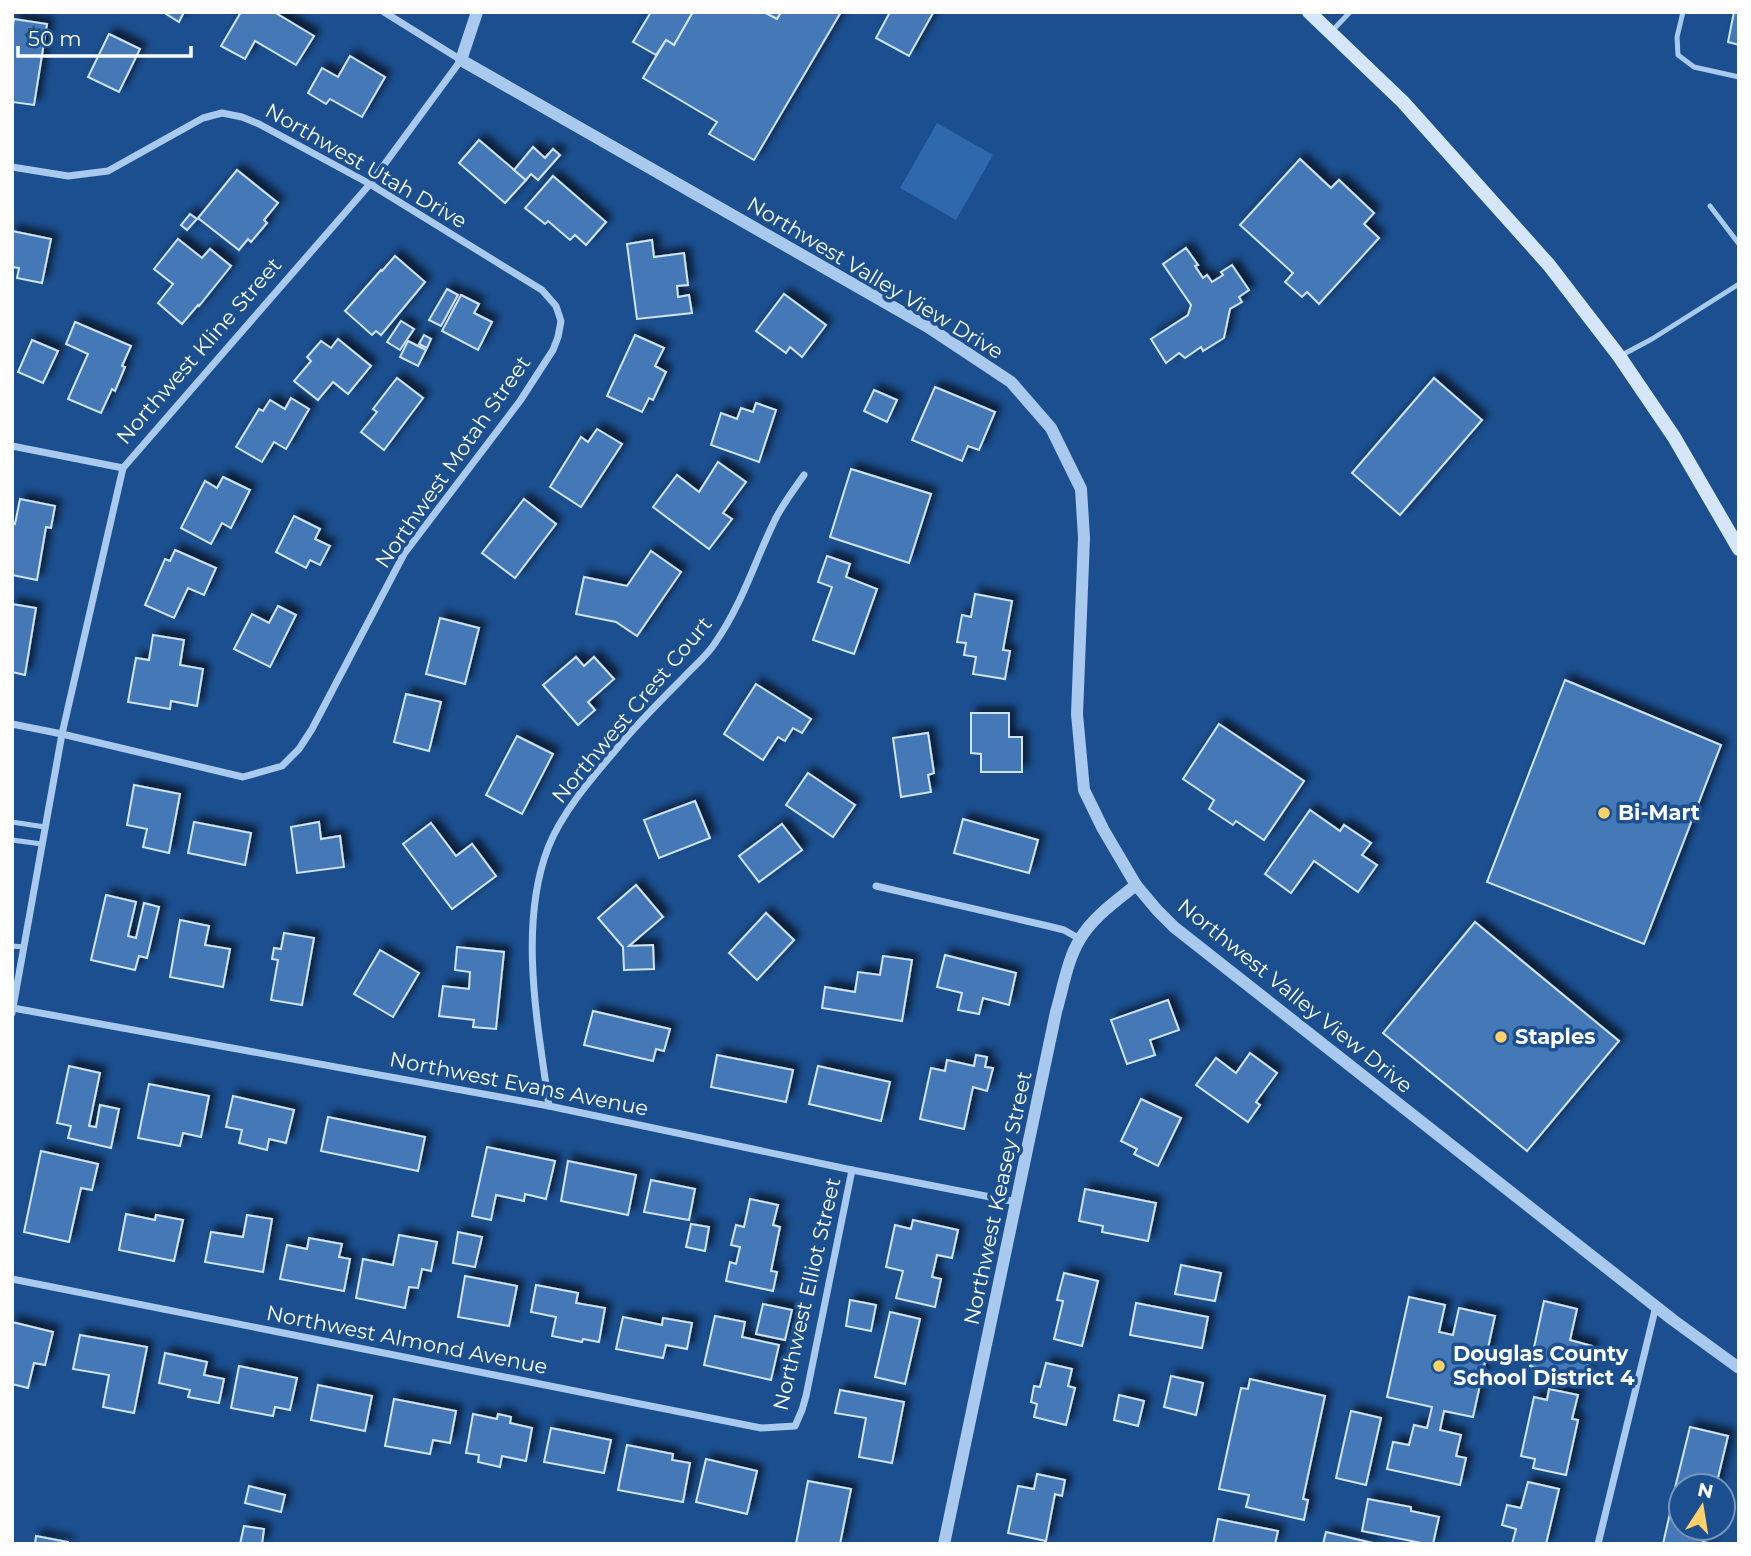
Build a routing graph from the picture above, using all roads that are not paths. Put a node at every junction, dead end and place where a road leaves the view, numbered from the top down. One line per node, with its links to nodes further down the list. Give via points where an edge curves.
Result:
1 (384, 12): 7 (street, Northwest Valley View Drive)
2 (477, 12): 7 (street, Northwest Kline Street)
3 (1309, 12): 6 (main road)
4 (1350, 12): 6 (lane)
5 (1683, 12): 8 (lane, via 1678,55 1694,67)
6 (1331, 32): 15 (main road, via 1403,102 1540,254)
7 (461, 60): 10 (street, Northwest Kline Street); 26 (street, Northwest Valley View Drive, via 928,327 1011,382 1051,428 1081,489 1084,538 1077,714 1084,790)
8 (1739, 77)
9 (12, 167): 10 (street, Northwest Utah Drive, via 68,176 107,172 203,118 222,113 259,124)
10 (370, 184): 14 (street, Northwest Utah Drive, via 542,290 556,306); 17 (street, Northwest Kline Street)
11 (1710, 206): 12 (lane)
12 (1739, 244)
13 (1739, 284): 15 (lane)
14 (561, 321): 21 (street, Northwest Motah Street, via 553,350 520,401 404,554 312,729 282,766 243,777)
15 (1619, 356): 19 (main road, via 1674,437)
16 (12, 446): 17 (street)
17 (123, 468): 21 (street, Northwest Kline Street)
18 (804, 475): 35 (street, Northwest Crest Court, via 784,502 740,601 713,647 613,752 562,820 548,848 536,889 533,927 536,1012)
19 (1739, 549)
20 (12, 724): 21 (street)
21 (62, 734): 23 (street, Northwest Kline Street)
22 (12, 822): 23 (lane)
23 (45, 827): 25 (street, Northwest Kline Street)
24 (12, 840): 25 (lane)
25 (42, 844): 30 (street, Northwest Kline Street)
26 (1136, 885): 28 (street, Northwest Keasey Street); 39 (street, Northwest Valley View Drive, via 1174,927)
27 (876, 886): 28 (street, via 1064,930)
28 (1080, 939): 37 (street, Northwest Keasey Street, via 1056,1012)
29 (12, 946): 30 (lane)
30 (24, 947): 32 (street, Northwest Kline Street)
31 (12, 959): 32 (lane)
32 (22, 961): 33 (street, Northwest Kline Street)
33 (16, 973): 34 (street, Northwest Kline Street)
34 (13, 1011): 35 (street, Northwest Evans Avenue)
35 (549, 1106): 36 (street, Northwest Evans Avenue)
36 (852, 1170): 37 (street, Northwest Evans Avenue); 41 (street, Northwest Elliot Street, via 803,1410)
37 (1017, 1202): 42 (street, Northwest Keasey Street)
38 (12, 1279): 41 (street, Northwest Almond Avenue, via 761,1428)
39 (1656, 1306): 40 (street, Northwest Valley View Drive); 43 (street)
40 (1739, 1368)
41 (795, 1426)
42 (944, 1544)
43 (1598, 1544)

